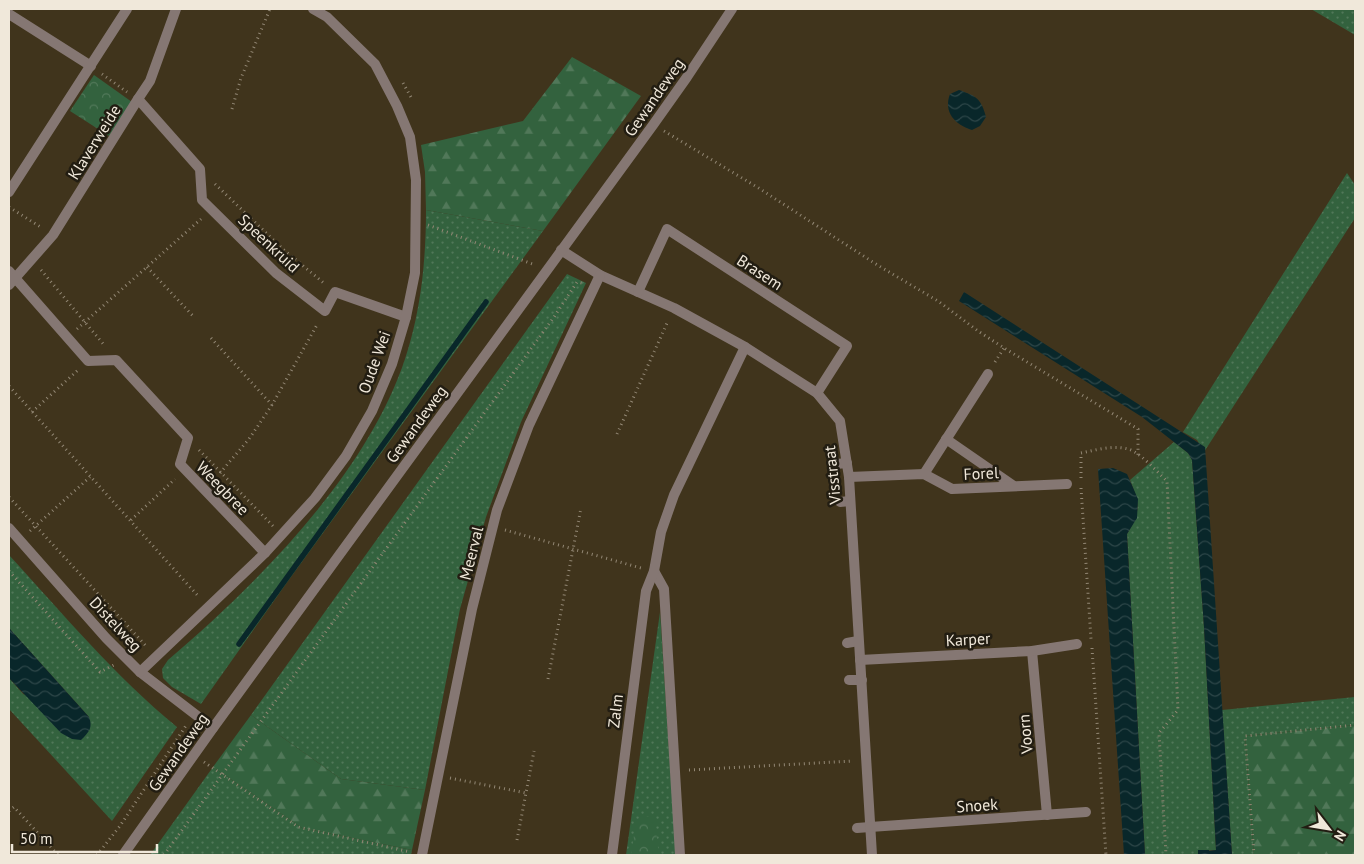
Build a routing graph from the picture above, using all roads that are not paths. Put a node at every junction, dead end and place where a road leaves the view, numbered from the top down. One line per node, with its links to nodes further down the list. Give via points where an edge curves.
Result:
1 (127, 9): 6 (street)
2 (176, 9): 7 (street, Klaverweide, via 150,81)
3 (313, 9): 14 (street, Oude Wei, via 326,17 374,64 410,137 416,180 415,273)
4 (732, 9): 9 (street, Gewandeweg, via 688,77)
5 (9, 14): 6 (street)
6 (91, 66): 8 (street)
7 (138, 99): 12 (street, Klaverweide, via 53,235); 14 (street, Speenkruid, via 200,169 202,200 276,273 325,311 335,292)
8 (9, 192)
9 (562, 250): 11 (street, Visstraat); 34 (street, Gewandeweg)
10 (9, 271): 12 (street)
11 (600, 275): 13 (street, Visstraat); 40 (street, Meerval, via 529,425 497,510 472,609)
12 (12, 282): 24 (street, Weegbree, via 88,361 116,360 188,438 180,464)
13 (638, 292): 15 (street, Visstraat); 17 (street, Brasem, via 667,230 847,346)
14 (406, 317): 24 (street, Oude Wei, via 392,364 372,411 346,456 315,498)
15 (745, 347): 17 (street, Visstraat); 25 (street, Zalm, via 674,495 661,532)
16 (988, 374): 18 (street)
17 (817, 393): 20 (street, Visstraat, via 840,421 841,463)
18 (946, 439): 19 (street); 22 (street, Forel)
19 (924, 474): 20 (street); 22 (street, Forel, via 952,490)
20 (848, 477): 26 (street, Visstraat, via 845,502)
21 (1067, 484): 22 (street, Forel)
22 (1014, 486)
23 (9, 528): 31 (street, Distelweg)
24 (265, 553): 31 (street, Oude Wei)
25 (654, 571): 41 (street, Zalm, via 646,591); 42 (street, via 664,589)
26 (858, 641): 27 (street); 30 (street, Visstraat)
27 (847, 643)
28 (1077, 644): 29 (street, Karper)
29 (1032, 651): 30 (street, Karper); 36 (street, Voorn)
30 (860, 660): 33 (street, Visstraat)
31 (140, 672): 34 (street, Distelweg)
32 (850, 680): 33 (street)
33 (862, 680): 37 (street, Visstraat)
34 (213, 728): 39 (street, Gewandeweg)
35 (1086, 812): 36 (street, Snoek)
36 (1047, 815): 37 (street, Snoek)
37 (870, 827): 38 (street, Snoek); 43 (street, Visstraat)
38 (857, 828)
39 (123, 855)
40 (422, 855)
41 (612, 855)
42 (680, 855)
43 (872, 855)

